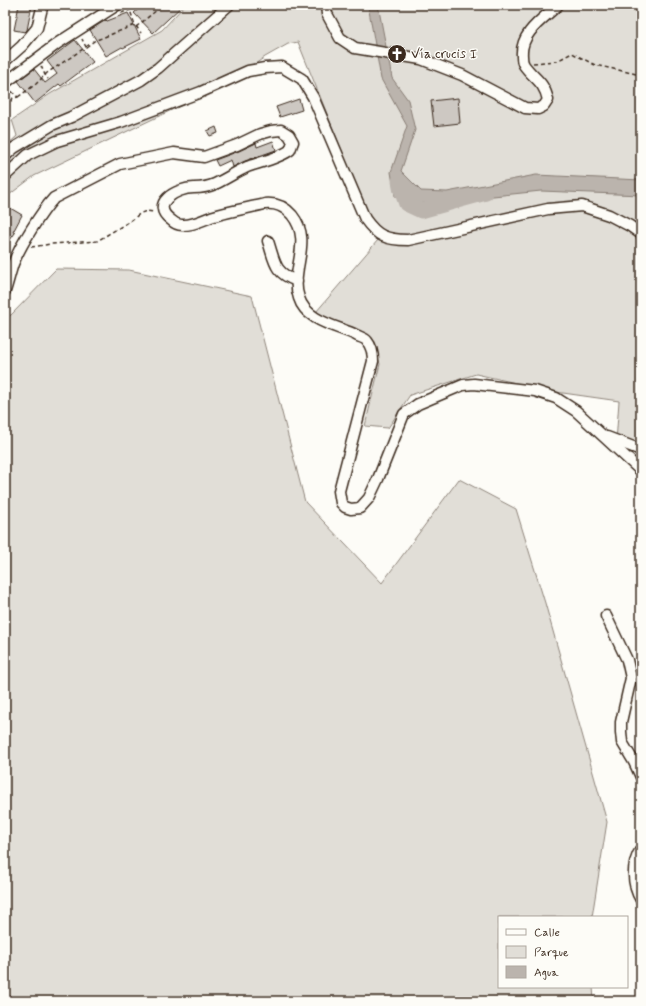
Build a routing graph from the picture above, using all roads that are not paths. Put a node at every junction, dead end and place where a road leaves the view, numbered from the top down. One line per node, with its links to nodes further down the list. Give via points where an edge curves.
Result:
1 (40, 5): 6 (street, via 42,8 37,28)
2 (117, 5): 7 (street, via 58,43)
3 (229, 5): 8 (street, via 141,80 71,117 52,124)
4 (326, 5): 5 (street, via 327,14 340,38 355,48 421,60 462,75 525,108 538,109 548,100 546,91 523,63 521,48 527,33)
5 (558, 5)
6 (8, 56)
7 (6, 85)
8 (5, 156)
9 (5, 176): 10 (street, via 28,155 56,141 122,122 248,71 282,67 302,79 313,97 364,219 381,236 393,240 408,240 548,209 582,206 609,215)
10 (641, 234)
11 (268, 241): 12 (street, via 277,270)
12 (297, 281): 13 (street, via 302,238 299,227 288,210 280,205 264,204 182,225 169,219 163,206 167,198 176,191 215,184 247,167 290,150 293,142 289,135 281,130 260,134 204,157 174,154 120,164 54,198 21,249); 14 (street, via 298,297 303,307 327,324 366,340 373,352 373,361 339,490 340,503 345,507 360,508 368,498 404,414 418,404 463,385 494,385 535,391 556,398 576,411)
13 (5, 291)
14 (603, 436): 15 (street); 16 (street)
15 (641, 450)
16 (641, 471)
17 (606, 616): 18 (street, via 627,660 631,678 621,732 622,742)
18 (641, 778)
19 (641, 849): 20 (street, via 636,856 634,884)
20 (641, 900)

